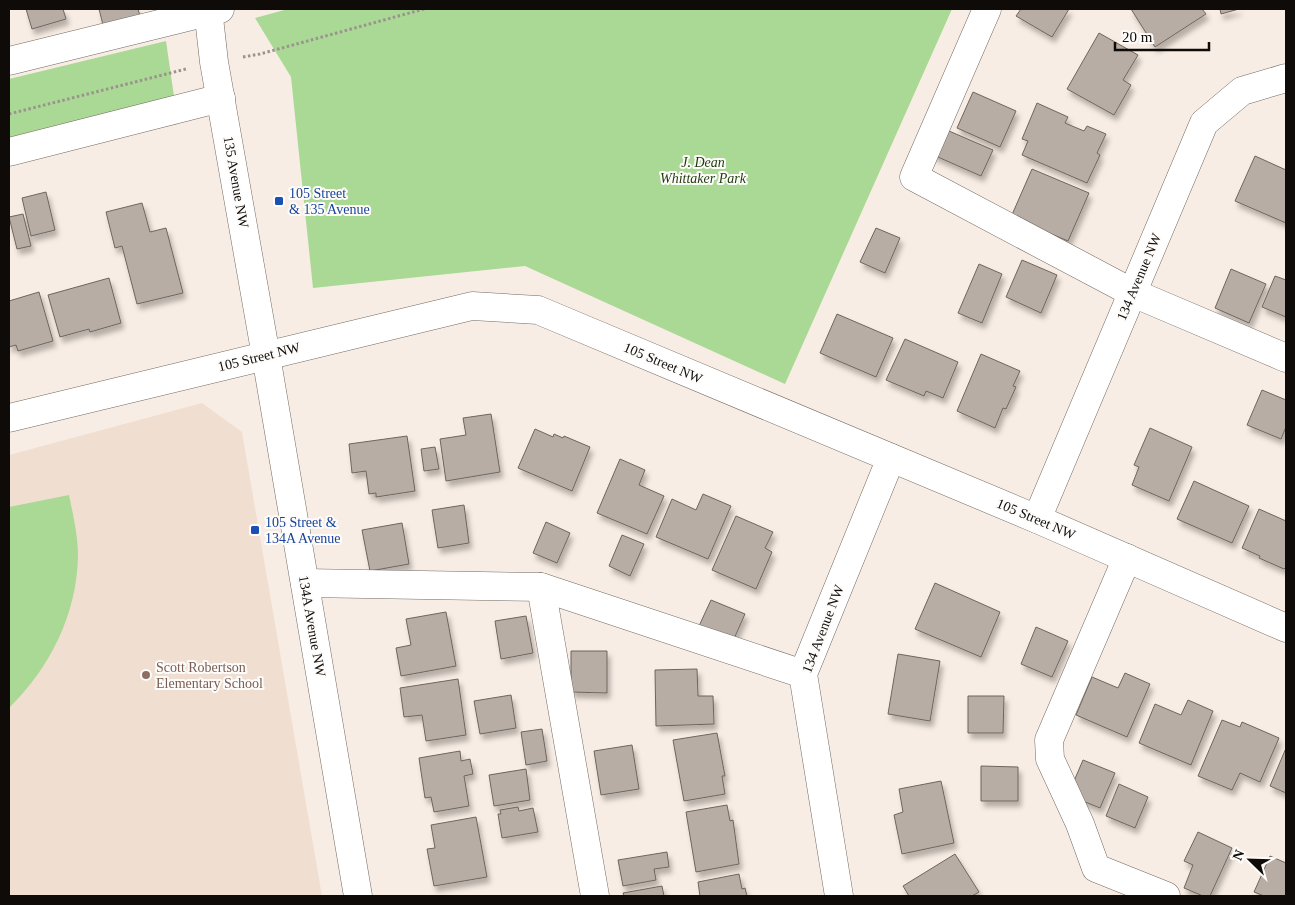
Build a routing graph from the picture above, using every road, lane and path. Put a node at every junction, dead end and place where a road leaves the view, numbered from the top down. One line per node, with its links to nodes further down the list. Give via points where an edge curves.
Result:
1 (987, 9): 7 (street, via 914,177)
2 (212, 10): 3 (street); 5 (street, 135 Avenue NW, via 214,62)
3 (9, 61)
4 (1286, 78): 7 (street, 134 Avenue NW, via 1242,91 1204,123)
5 (221, 98): 6 (street); 8 (street, 135 Avenue NW)
6 (9, 152)
7 (1133, 293): 9 (street); 12 (street, 134 Avenue NW)
8 (266, 356): 10 (street, 105 Street NW); 11 (street, 105 Street NW, via 472,306 538,310); 14 (street, 134A Avenue NW)
9 (1286, 358)
10 (9, 418)
11 (891, 458): 12 (street, 105 Street NW); 17 (street, 134 Avenue NW)
12 (1037, 519): 13 (street, 105 Street NW)
13 (1127, 558): 16 (street, 105 Street NW); 21 (street, via 1049,740 1050,759 1096,868)
14 (305, 583): 15 (street); 18 (street, 134A Avenue NW)
15 (541, 587): 17 (street); 19 (street)
16 (1286, 628)
17 (803, 674): 20 (street, 134 Avenue NW)
18 (358, 896)
19 (595, 896)
20 (839, 896)
21 (1166, 896)

